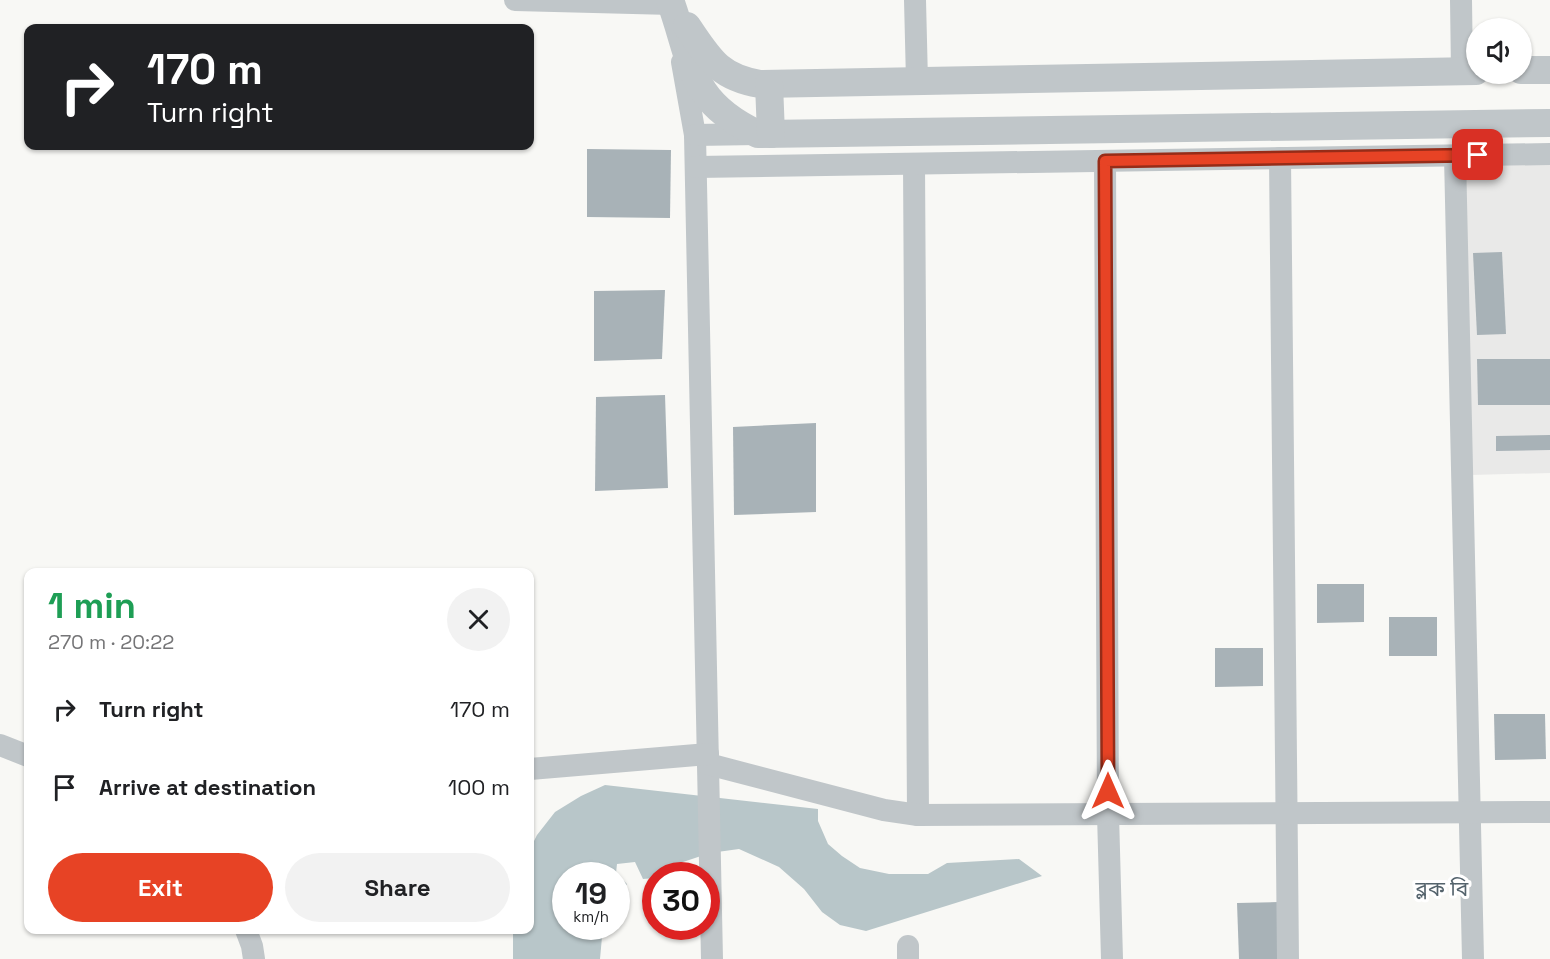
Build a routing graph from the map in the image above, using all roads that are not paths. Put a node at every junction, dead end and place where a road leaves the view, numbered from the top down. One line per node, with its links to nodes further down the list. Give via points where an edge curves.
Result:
1 (516, 0): 4 (street)
2 (915, 0): 9 (street)
3 (1461, 0): 5 (street)
4 (671, 2): 10 (street, via 722,71 741,81); 12 (street, via 685,52 708,99 737,124); 13 (street)
5 (1466, 44)
6 (1532, 70): 7 (street)
7 (1550, 70)
8 (1466, 71): 9 (street)
9 (917, 81): 10 (street)
10 (769, 84): 12 (street)
11 (1550, 123): 12 (street)
12 (764, 134): 13 (street)
13 (695, 135): 19 (street)
14 (1550, 154): 15 (street)
15 (1455, 156): 16 (street); 26 (street)
16 (1280, 158): 17 (street); 25 (street)
17 (1105, 161): 18 (street); 27 (street)
18 (914, 164): 19 (street); 28 (street)
19 (696, 167): 22 (street)
20 (0, 745): 21 (street)
21 (24, 754)
22 (708, 764): 23 (street); 28 (street, via 884,810); 31 (street)
23 (534, 769)
24 (1550, 812): 26 (street)
25 (1286, 813): 26 (street); 27 (street); 33 (street)
26 (1470, 813): 34 (street)
27 (1108, 814): 28 (street); 32 (street)
28 (918, 815)
29 (248, 934): 30 (street)
30 (255, 959)
31 (712, 959)
32 (1112, 959)
33 (1288, 959)
34 (1473, 959)

